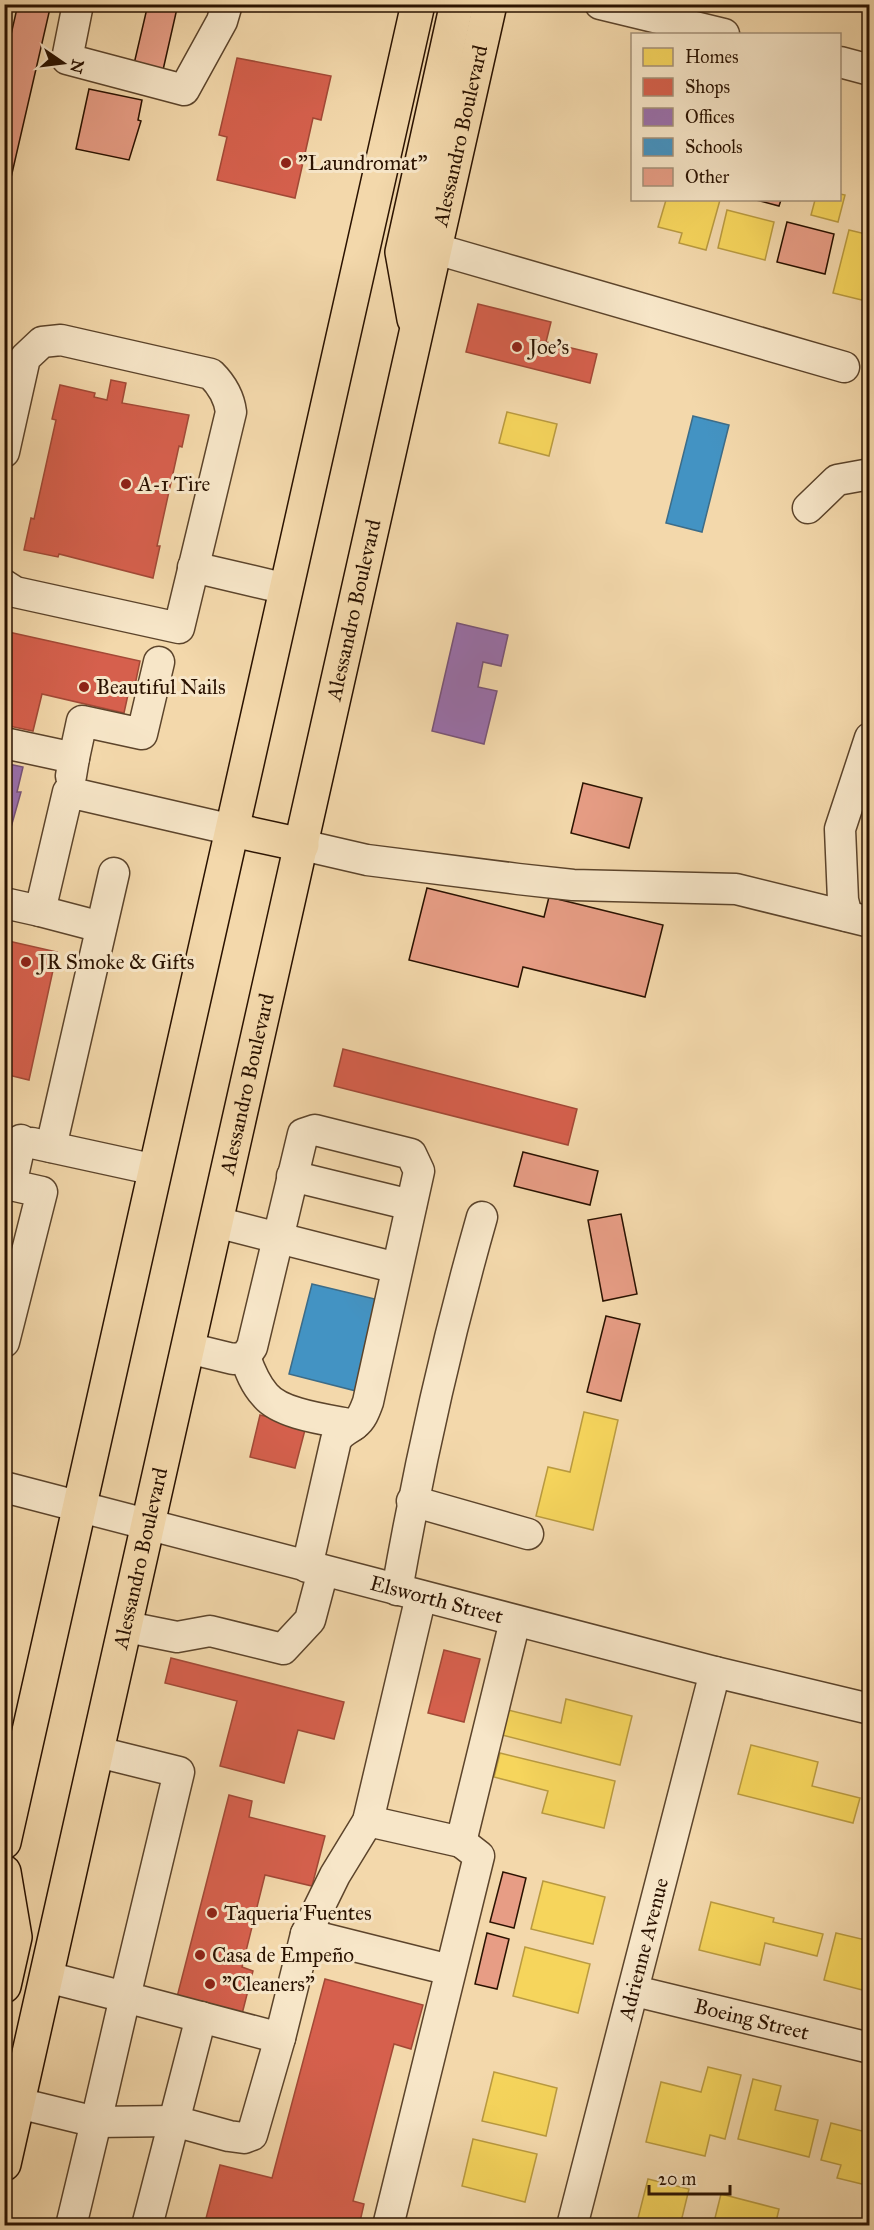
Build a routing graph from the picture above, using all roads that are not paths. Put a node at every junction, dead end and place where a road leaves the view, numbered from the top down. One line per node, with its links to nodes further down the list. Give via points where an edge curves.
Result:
1 (78, 4): 2 (street, via 67,59 184,90 222,21)
2 (227, 4)
3 (417, 4): 18 (main road)
4 (453, 4): 11 (main road, via 455,12 402,252)
5 (490, 4): 10 (main road, Alessandro Boulevard)
6 (600, 4): 7 (street)
7 (720, 33)
8 (841, 62): 9 (street)
9 (870, 70)
10 (436, 249): 11 (main road, Alessandro Boulevard); 12 (street)
11 (417, 332): 25 (main road, Alessandro Boulevard)
12 (844, 367)
13 (4, 452): 16 (street, via 25,358 42,342 61,340 211,374 221,384 231,412)
14 (870, 474): 15 (street, via 837,480)
15 (808, 508)
16 (193, 567): 17 (street, via 179,628 15,592); 18 (street)
17 (4, 585)
18 (287, 589): 24 (main road)
19 (159, 662): 22 (street, via 142,734 82,721)
20 (870, 738): 29 (street, via 840,829 843,900)
21 (4, 743): 22 (street)
22 (74, 758): 23 (street)
23 (68, 792): 24 (street); 28 (street)
24 (233, 830): 25 (main road); 33 (main road)
25 (302, 844): 29 (street, via 367,860 573,885 736,889); 38 (main road, Alessandro Boulevard)
26 (114, 873): 30 (street)
27 (4, 903): 28 (street)
28 (40, 911): 30 (street)
29 (858, 919)
30 (101, 927): 32 (street)
31 (13, 1138): 32 (street); 35 (street)
32 (51, 1147): 33 (street)
33 (156, 1170): 48 (main road)
34 (292, 1176): 36 (street); 36 (street, via 303,1134 315,1130 411,1154 419,1172); 39 (street)
35 (8, 1185): 41 (street, via 42,1192)
36 (411, 1204): 40 (street)
37 (482, 1217): 47 (street, via 459,1297)
38 (216, 1222): 39 (street); 43 (main road, Alessandro Boulevard)
39 (279, 1238): 40 (street); 44 (street, via 252,1347)
40 (397, 1269): 45 (street, via 368,1402)
41 (11, 1287): 42 (street)
42 (4, 1342)
43 (188, 1348): 44 (street, via 233,1359); 49 (main road, Alessandro Boulevard)
44 (245, 1357): 45 (street, via 266,1397 292,1411)
45 (354, 1425): 51 (street, via 343,1430 336,1440)
46 (4, 1487): 48 (street, Elsworth Street)
47 (412, 1501): 50 (street); 52 (street)
48 (79, 1508): 49 (street, Elsworth Street); 59 (main road)
49 (148, 1526): 51 (street, Elsworth Street); 54 (main road, Alessandro Boulevard)
50 (528, 1534)
51 (315, 1569): 52 (street, Elsworth Street); 54 (street, via 310,1620 283,1649 210,1631 177,1636)
52 (409, 1593): 53 (street, Elsworth Street); 58 (street)
53 (515, 1621): 55 (street, Elsworth Street); 60 (street)
54 (127, 1627): 57 (main road, Alessandro Boulevard)
55 (715, 1672): 56 (street, Elsworth Street); 66 (street, Adrienne Avenue)
56 (870, 1709)
57 (98, 1752): 64 (main road, Alessandro Boulevard); 67 (street, via 179,1772)
58 (368, 1821): 60 (street); 62 (street)
59 (4, 1842)
60 (460, 1842): 63 (street, via 478,1856)
61 (4, 1872): 65 (main road, via 15,1937)
62 (306, 1934): 63 (street); 69 (street)
63 (450, 1970): 77 (street)
64 (47, 1977): 67 (street); 71 (main road, Alessandro Boulevard)
65 (4, 1986)
66 (635, 1991): 70 (street, Boeing Street); 78 (street, Adrienne Avenue)
67 (125, 1997): 68 (street); 73 (street)
68 (201, 2017): 69 (street); 72 (street)
69 (280, 2038): 72 (street, via 252,2135 229,2136)
70 (870, 2048)
71 (11, 2093): 73 (street); 74 (main road, Alessandro Boulevard)
72 (174, 2121): 73 (street); 76 (street)
73 (96, 2122): 75 (street)
74 (4, 2164)
75 (71, 2226)
76 (147, 2226)
77 (388, 2226)
78 (572, 2226)

